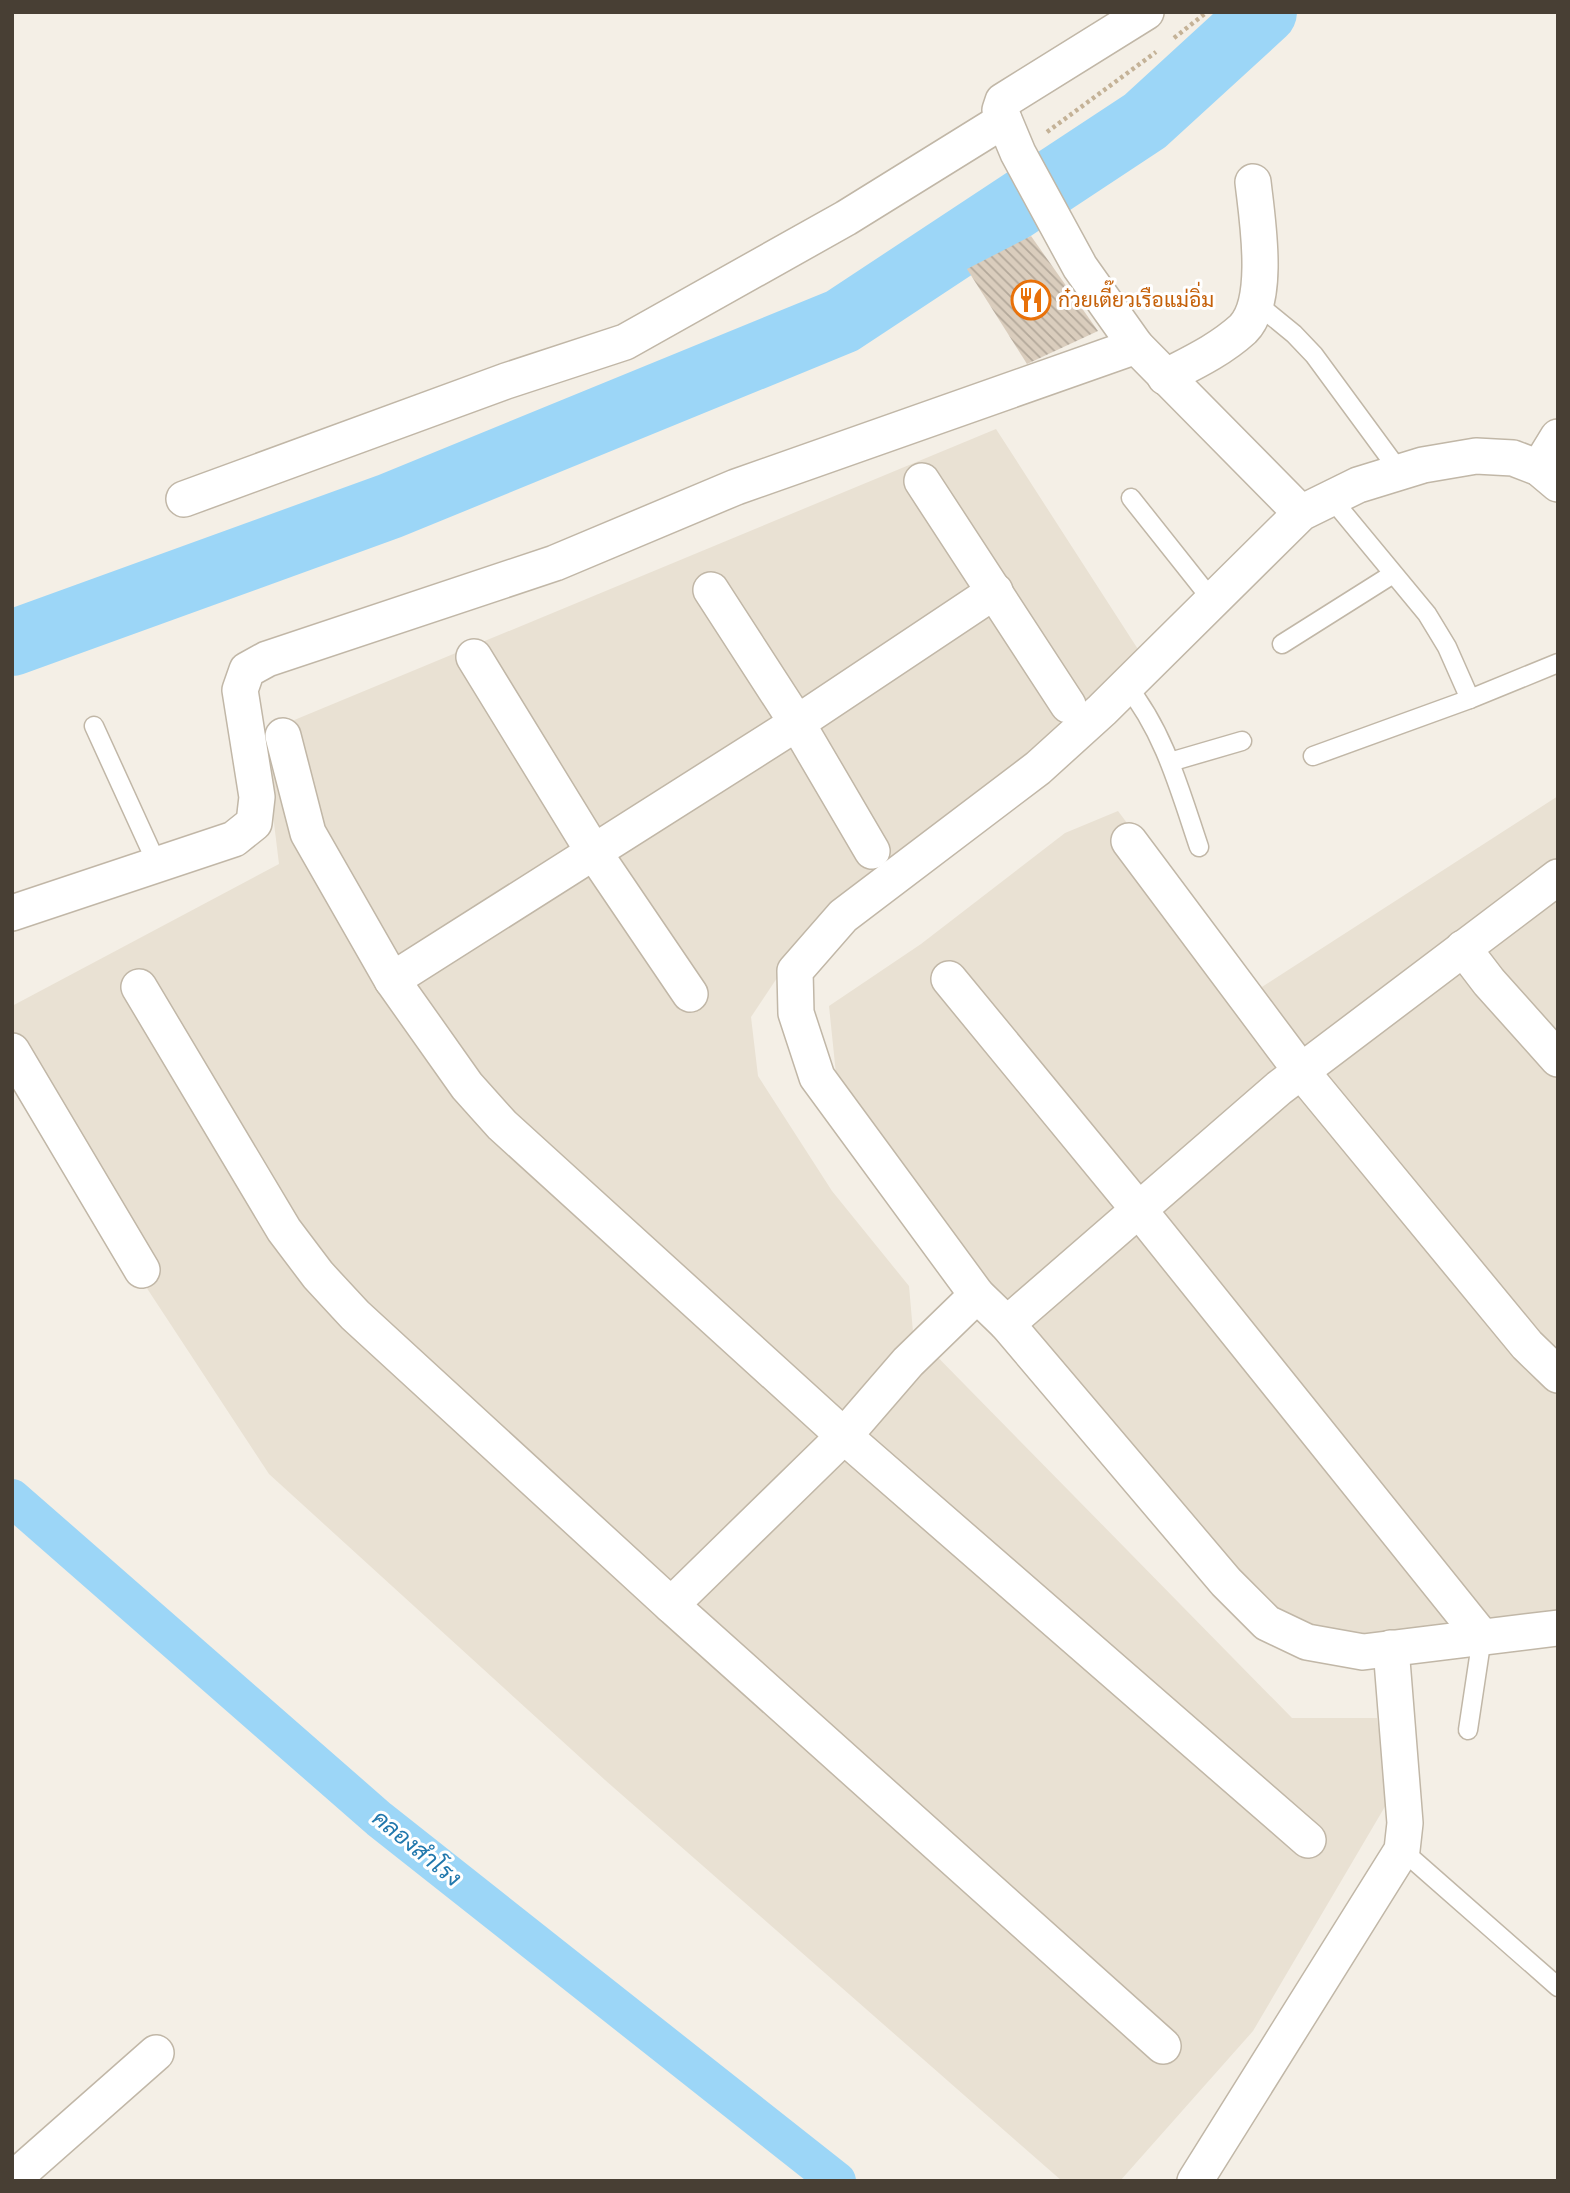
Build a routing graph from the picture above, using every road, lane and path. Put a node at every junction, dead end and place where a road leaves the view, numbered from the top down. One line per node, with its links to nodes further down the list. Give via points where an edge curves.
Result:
1 (1146, 12): 5 (street, via 1003,101)
2 (1207, 12): 3 (path)
3 (1168, 43)
4 (1158, 50): 6 (path)
5 (1004, 120): 6 (street); 17 (street, via 846,218 625,342)
6 (1018, 153): 9 (street, via 1080,267)
7 (1253, 182): 8 (street, via 1261,255)
8 (1256, 303): 10 (street, via 1245,327 1214,351); 12 (lane, via 1314,355)
9 (1136, 346): 10 (street); 39 (street, via 736,487 555,563 267,659 247,670 240,690 257,797 254,823 234,839)
10 (1165, 377): 18 (street)
11 (1558, 437): 13 (street)
12 (1400, 472): 13 (street, via 1476,456 1513,458); 16 (street)
13 (1549, 476)
14 (922, 481): 21 (street)
15 (1131, 498): 22 (lane)
16 (1331, 498): 18 (street); 19 (lane)
17 (184, 499)
18 (1301, 513): 22 (street)
19 (1393, 574): 23 (lane); 27 (lane, via 1427,614)
20 (711, 590): 29 (street)
21 (995, 591): 28 (street); 29 (street)
22 (1212, 600): 26 (street)
23 (1282, 644)
24 (474, 657): 37 (street)
25 (1558, 663): 27 (lane)
26 (1126, 685): 34 (lane, via 1142,705); 52 (street, via 1038,768 843,916 795,971 796,1013 817,1077)
27 (1470, 699): 33 (lane)
28 (1068, 705)
29 (797, 723): 37 (street); 38 (street)
30 (94, 726): 39 (lane)
31 (283, 736): 44 (street, via 308,833)
32 (1242, 740): 34 (lane)
33 (1313, 756)
34 (1170, 762): 36 (lane)
35 (1129, 841): 49 (street)
36 (1199, 847)
37 (593, 851): 44 (street); 46 (street)
38 (872, 851)
39 (157, 864): 41 (street)
40 (1558, 877): 42 (street)
41 (12, 913)
42 (1463, 948): 48 (street); 49 (street)
43 (949, 979): 50 (street)
44 (392, 980): 55 (street, via 467,1086 502,1125)
45 (139, 987): 56 (street, via 284,1230 318,1275 355,1315)
46 (690, 994)
47 (12, 1051): 51 (street)
48 (1558, 1059)
49 (1301, 1071): 50 (street); 54 (street, via 1527,1345)
50 (1139, 1210): 53 (street); 58 (street)
51 (142, 1270)
52 (977, 1295): 53 (street); 55 (street, via 908,1362)
53 (1007, 1324): 59 (street, via 1226,1582 1267,1623 1307,1642 1363,1652)
54 (1558, 1375)
55 (844, 1436): 56 (street); 61 (street)
56 (671, 1605): 64 (street)
57 (1558, 1628): 58 (street)
58 (1482, 1637): 59 (street); 60 (lane)
59 (1391, 1648): 62 (street, via 1405,1823)
60 (1468, 1730)
61 (1308, 1840)
62 (1402, 1850): 63 (lane); 66 (street)
63 (1558, 1987)
64 (1163, 2046)
65 (156, 2053): 67 (street)
66 (1210, 2176)
67 (12, 2180)

